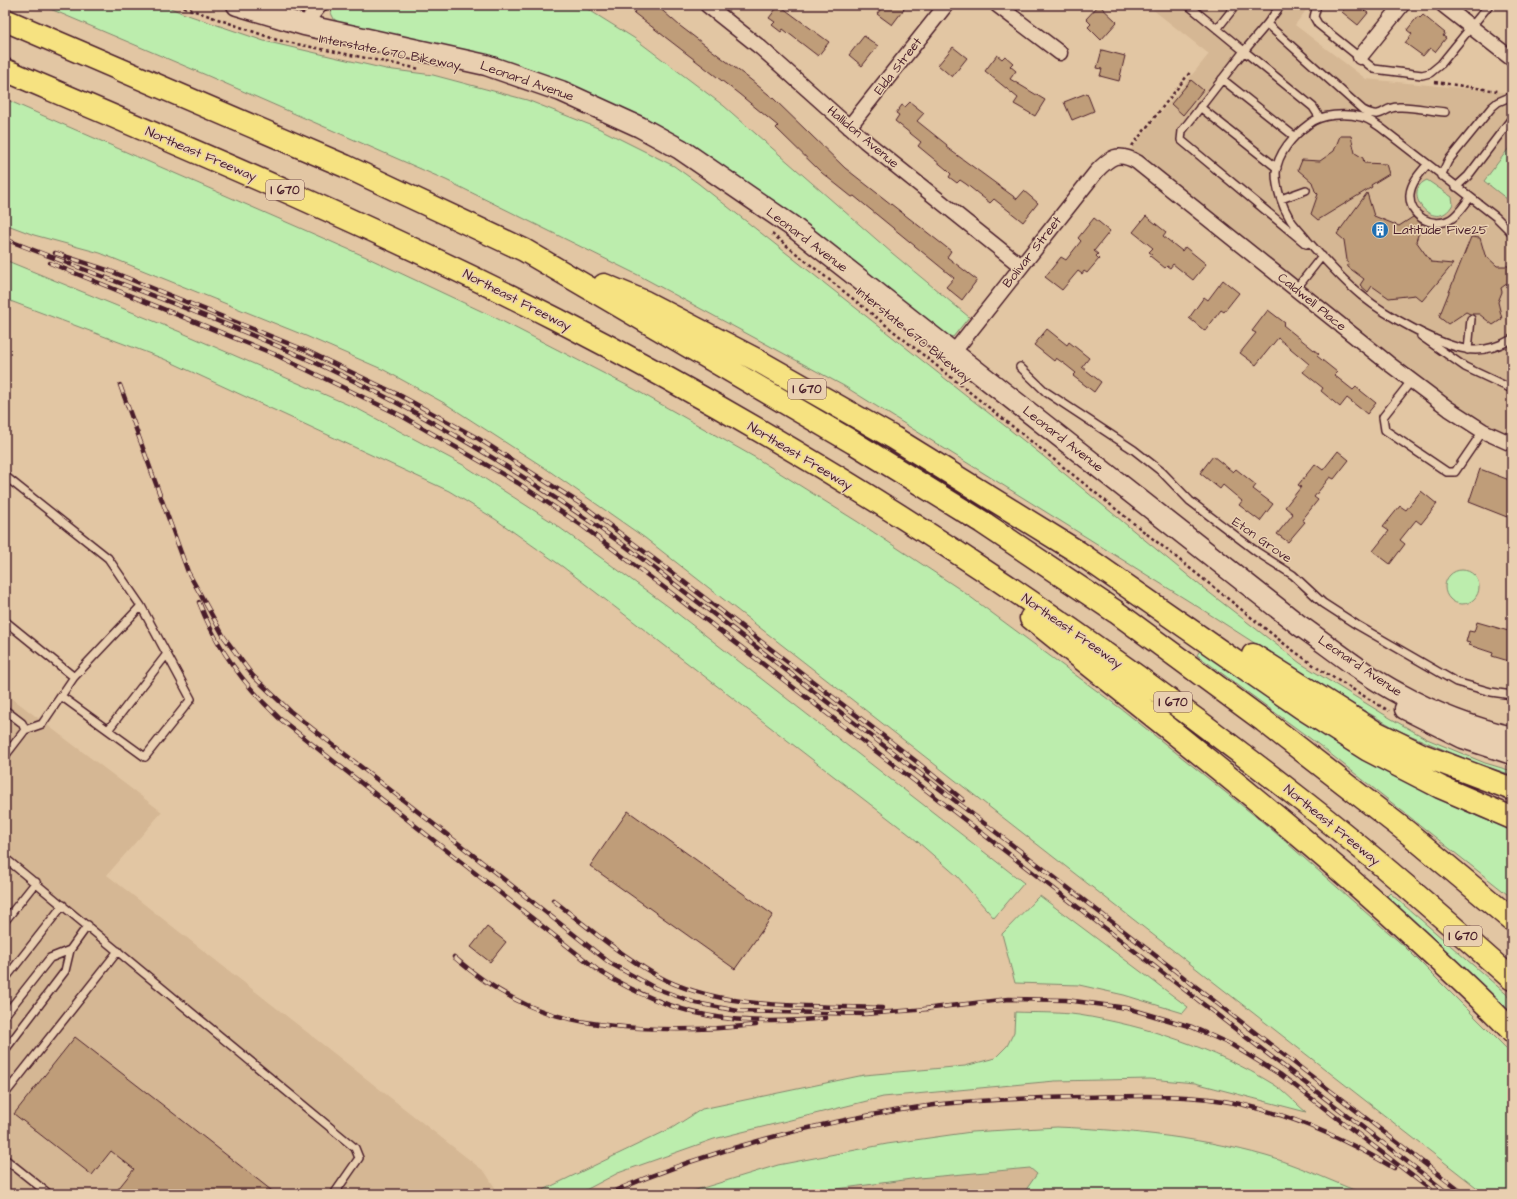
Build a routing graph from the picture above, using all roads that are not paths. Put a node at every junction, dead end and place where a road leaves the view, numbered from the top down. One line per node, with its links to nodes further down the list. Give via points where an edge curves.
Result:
1 (237, 5): 15 (street, Leonard Avenue)
2 (320, 5): 15 (street)
3 (707, 5): 29 (street, Hallidon Avenue, via 767,53)
4 (946, 5): 29 (street, Elda Street)
5 (997, 5): 19 (street)
6 (1188, 5): 17 (lane)
7 (1236, 5): 17 (lane)
8 (1281, 5): 14 (lane)
9 (1317, 5): 20 (lane, via 1314,18 1318,24)
10 (1402, 5): 20 (street)
11 (1443, 5): 16 (street)
12 (1488, 5): 16 (lane)
13 (5, 20): 40 (highway, I 670, via 345,166)
14 (1267, 24): 18 (lane); 26 (lane, via 1370,114 1380,115 1396,106)
15 (304, 25): 48 (street, Leonard Avenue, via 486,65 561,91 640,127 680,149 792,226)
16 (1471, 27): 20 (lane, via 1441,64 1430,73 1422,75 1374,69); 21 (street)
17 (1217, 29): 18 (lane)
18 (1244, 51): 23 (lane); 27 (lane, via 1313,107)
19 (1060, 53)
20 (1360, 57)
21 (1512, 59)
22 (5, 70): 55 (highway, Northeast Freeway / I 670, via 336,213 560,321 771,437)
23 (1222, 79): 25 (lane); 30 (lane)
24 (1509, 94): 34 (lane, via 1492,107 1448,161)
25 (1200, 107): 33 (lane); 41 (lane, via 1182,131 1180,140)
26 (1445, 112)
27 (1320, 118): 30 (lane); 32 (lane, via 1347,115 1363,117 1380,126)
28 (1512, 118): 35 (lane, via 1468,176)
29 (849, 127): 42 (street, Hallidon Avenue)
30 (1294, 136): 33 (lane)
31 (1121, 156): 42 (street, Bolivar Street, via 1104,162); 43 (street, Caldwell Place, via 1137,162)
32 (1427, 165): 34 (lane); 37 (lane, via 1413,183 1410,194 1410,203 1420,217 1436,223 1445,222)
33 (1277, 168): 38 (lane)
34 (1441, 176): 35 (lane)
35 (1456, 187): 37 (lane)
36 (1306, 190): 38 (lane)
37 (1470, 198): 39 (lane, via 1496,217)
38 (1281, 199): 41 (lane, via 1290,220)
39 (1512, 233)
40 (524, 250): 56 (highway, I 670, via 645,302 755,359 894,438); 75 (highway, via 861,447 982,522 1116,612 1264,721 1407,832)
41 (1322, 256): 43 (lane); 44 (lane, via 1361,295)
42 (1021, 266): 48 (street, Bolivar Street)
43 (1296, 289): 50 (street, Caldwell Place)
44 (1388, 313): 47 (lane, via 1451,347); 51 (lane, via 1465,367)
45 (1471, 319): 47 (lane)
46 (1512, 339): 47 (lane, via 1481,350)
47 (1468, 350)
48 (953, 353): 59 (street, Leonard Avenue)
49 (1020, 367): 62 (lane, Eton Grove, via 1046,392 1134,450 1164,474 1190,501 1257,552 1293,575 1323,603 1456,682)
50 (1412, 380): 52 (street, Caldwell Place); 52 (lane, via 1383,417 1385,430 1447,472 1455,472)
51 (1512, 389)
52 (1483, 431): 53 (street, Caldwell Place)
53 (1512, 444)
54 (5, 476): 57 (lane, via 108,558)
55 (918, 527): 81 (highway, Northeast Freeway / I 670, via 1045,611 1295,795 1415,894); 83 (highway, via 1279,818 1361,889)
56 (1078, 552): 70 (highway, via 1160,596 1375,732 1422,755); 71 (highway, I 670, via 1302,708 1368,750 1440,788)
57 (141, 606): 60 (lane); 61 (lane)
58 (5, 621): 61 (lane)
59 (1299, 625): 67 (street, Leonard Avenue, via 1401,694 1448,716); 68 (street, Leonard Avenue, via 1363,683 1395,704 1463,738)
60 (166, 654): 66 (lane); 66 (lane, via 191,699 145,757)
61 (74, 677): 63 (lane)
62 (1512, 695)
63 (61, 696): 65 (lane, via 42,724); 66 (lane)
64 (5, 710): 65 (lane, via 22,723)
65 (25, 730): 69 (lane)
66 (108, 730)
67 (1512, 737)
68 (1512, 754)
69 (5, 756)
70 (1512, 789)
71 (1512, 818)
72 (5, 858): 73 (lane)
73 (36, 882): 74 (lane); 76 (lane)
74 (63, 905): 77 (lane); 80 (lane)
75 (1512, 920)
76 (5, 921)
77 (88, 925): 78 (lane); 79 (lane)
78 (70, 950): 82 (lane, via 50,958); 84 (lane, via 65,971)
79 (118, 951): 85 (lane); 88 (lane, via 355,1148 359,1158)
80 (5, 979)
81 (1512, 979)
82 (5, 1015)
83 (1512, 1031)
84 (5, 1050)
85 (5, 1094)
86 (5, 1159): 87 (lane)
87 (49, 1194)
88 (334, 1194)

